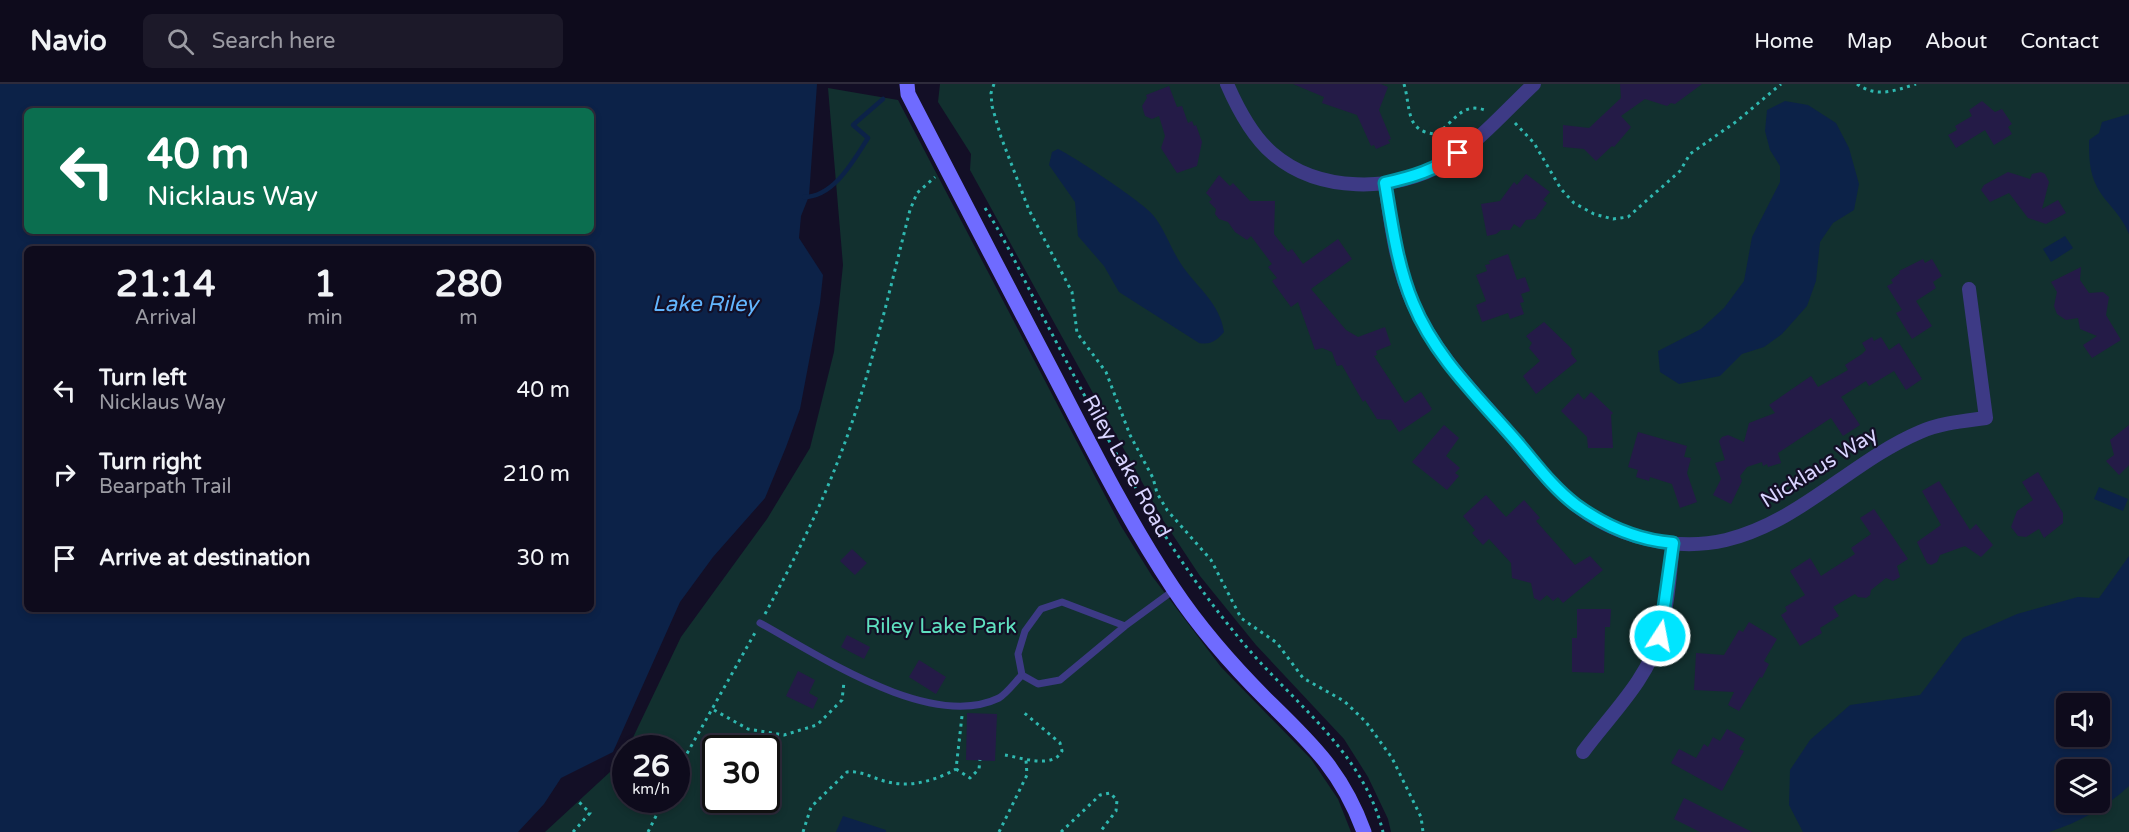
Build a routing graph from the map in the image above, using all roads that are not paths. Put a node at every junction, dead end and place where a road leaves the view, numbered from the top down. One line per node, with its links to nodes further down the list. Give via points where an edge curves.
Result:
1 (906, 84): 7 (street, Riley Lake Road, via 947,171 1108,478)
2 (1227, 84): 4 (street, via 1271,153 1326,180 1357,185)
3 (1534, 84): 4 (street, via 1446,162 1418,176)
4 (1385, 183): 6 (street, Nicklaus Way, via 1401,269 1413,304 1430,338 1453,369 1550,481 1574,503 1630,535)
5 (1969, 289): 6 (street, Nicklaus Way, via 1986,418 1920,431 1788,515 1754,530 1726,540)
6 (1673, 543): 11 (street, via 1660,636 1646,668)
7 (1174, 590): 9 (lane); 12 (street, Riley Lake Road, via 1225,653 1324,756)
8 (760, 623): 10 (lane, via 846,670 917,701 963,708 1000,697)
9 (1125, 626): 10 (lane, via 1059,680 1038,684); 10 (lane, via 1062,602 1041,609 1025,631 1018,654)
10 (1022, 675)
11 (1583, 752)
12 (1364, 832)

